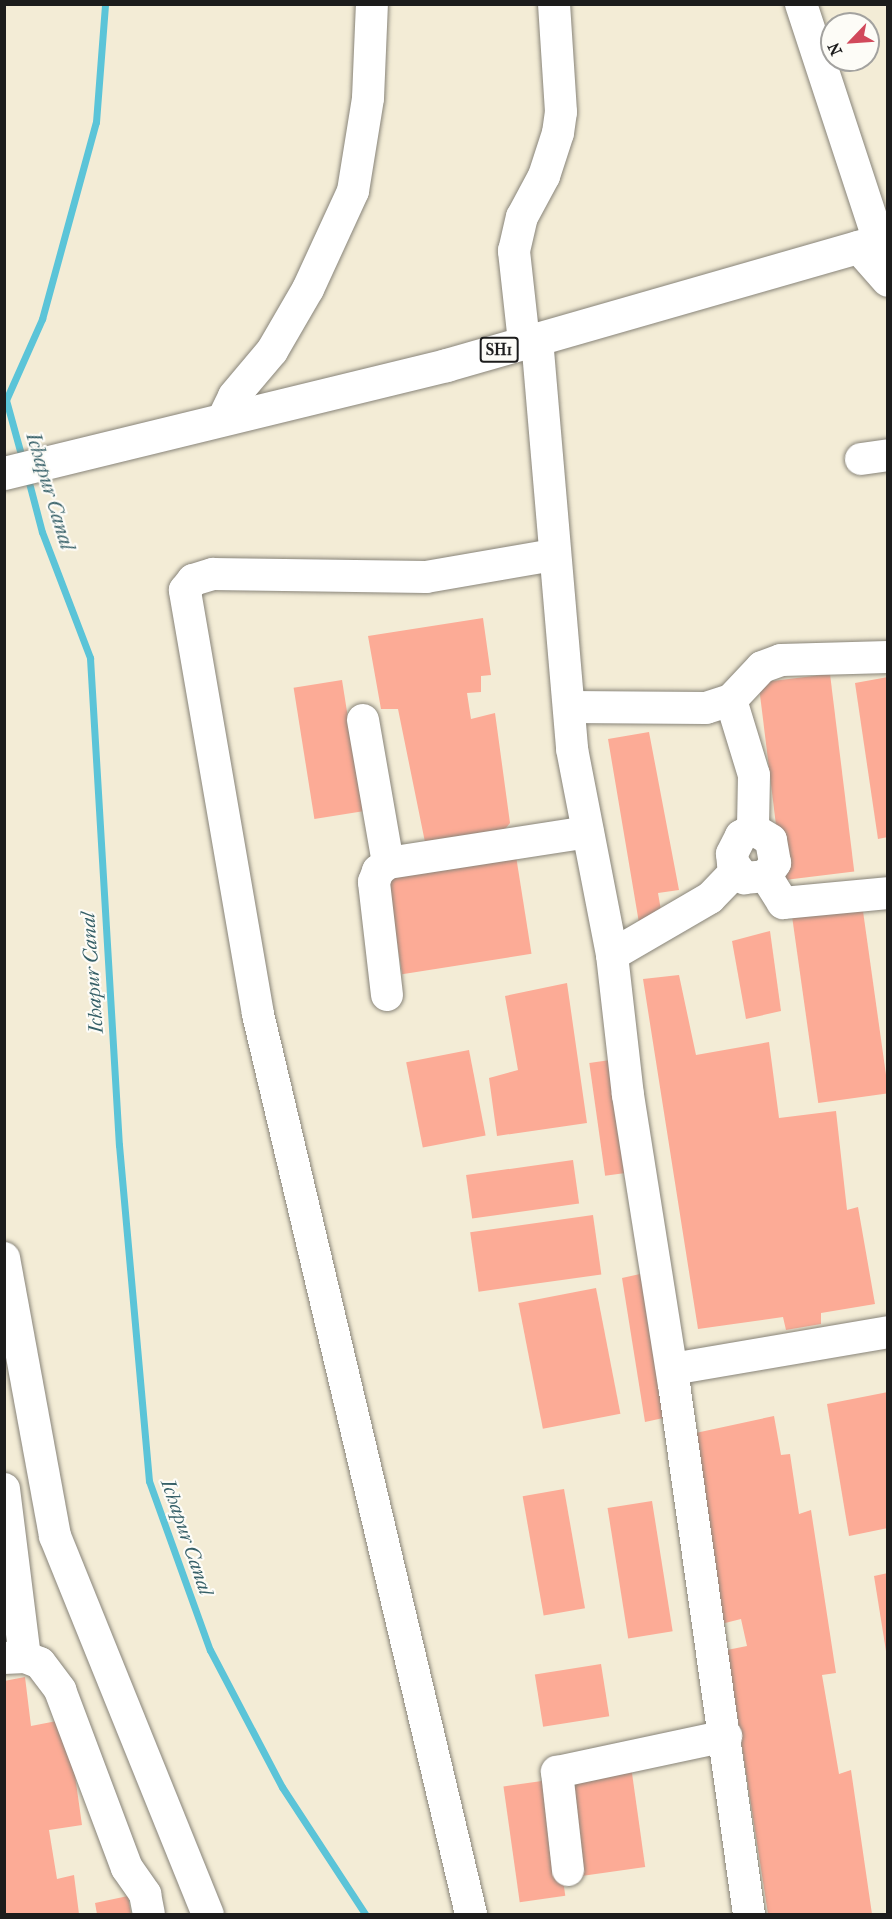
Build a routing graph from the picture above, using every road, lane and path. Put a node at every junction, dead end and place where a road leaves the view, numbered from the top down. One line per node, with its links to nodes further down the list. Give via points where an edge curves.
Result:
1 (372, 4): 8 (street, via 368,98 353,191 308,289 272,351 234,396)
2 (554, 4): 7 (street, via 561,112 558,133 544,176 522,217 514,251)
3 (801, 4): 4 (street)
4 (876, 190): 5 (street)
5 (875, 242): 6 (street); 7 (main road, SH1)
6 (888, 281)
7 (531, 340): 8 (main road, SH1, via 446,365); 10 (street)
8 (223, 419): 9 (main road, SH1)
9 (4, 473)
10 (553, 555): 13 (street); 30 (street, via 426,577 213,574 193,580 185,590 258,1014)
11 (888, 657): 12 (street, via 781,660 762,667)
12 (731, 700): 13 (street, via 706,708); 17 (street, via 754,775 753,829 771,840 775,850 775,863)
13 (570, 707): 15 (street, via 572,749)
14 (363, 720): 16 (street)
15 (588, 832): 16 (street); 19 (street)
16 (388, 863): 20 (street, via 378,871 374,882)
17 (751, 873): 18 (street, via 783,903); 19 (street)
18 (888, 893)
19 (612, 955): 23 (street, via 628,1095)
20 (387, 995)
21 (4, 1258): 29 (street, via 55,1536)
22 (888, 1332): 23 (street)
23 (672, 1369): 26 (street)
24 (4, 1488): 25 (street)
25 (15, 1658): 28 (street, via 47,1671 67,1704 127,1868 145,1894)
26 (726, 1736): 27 (street, via 557,1772); 31 (street)
27 (568, 1870)
28 (149, 1914)
29 (208, 1914)
30 (471, 1914)
31 (749, 1914)

